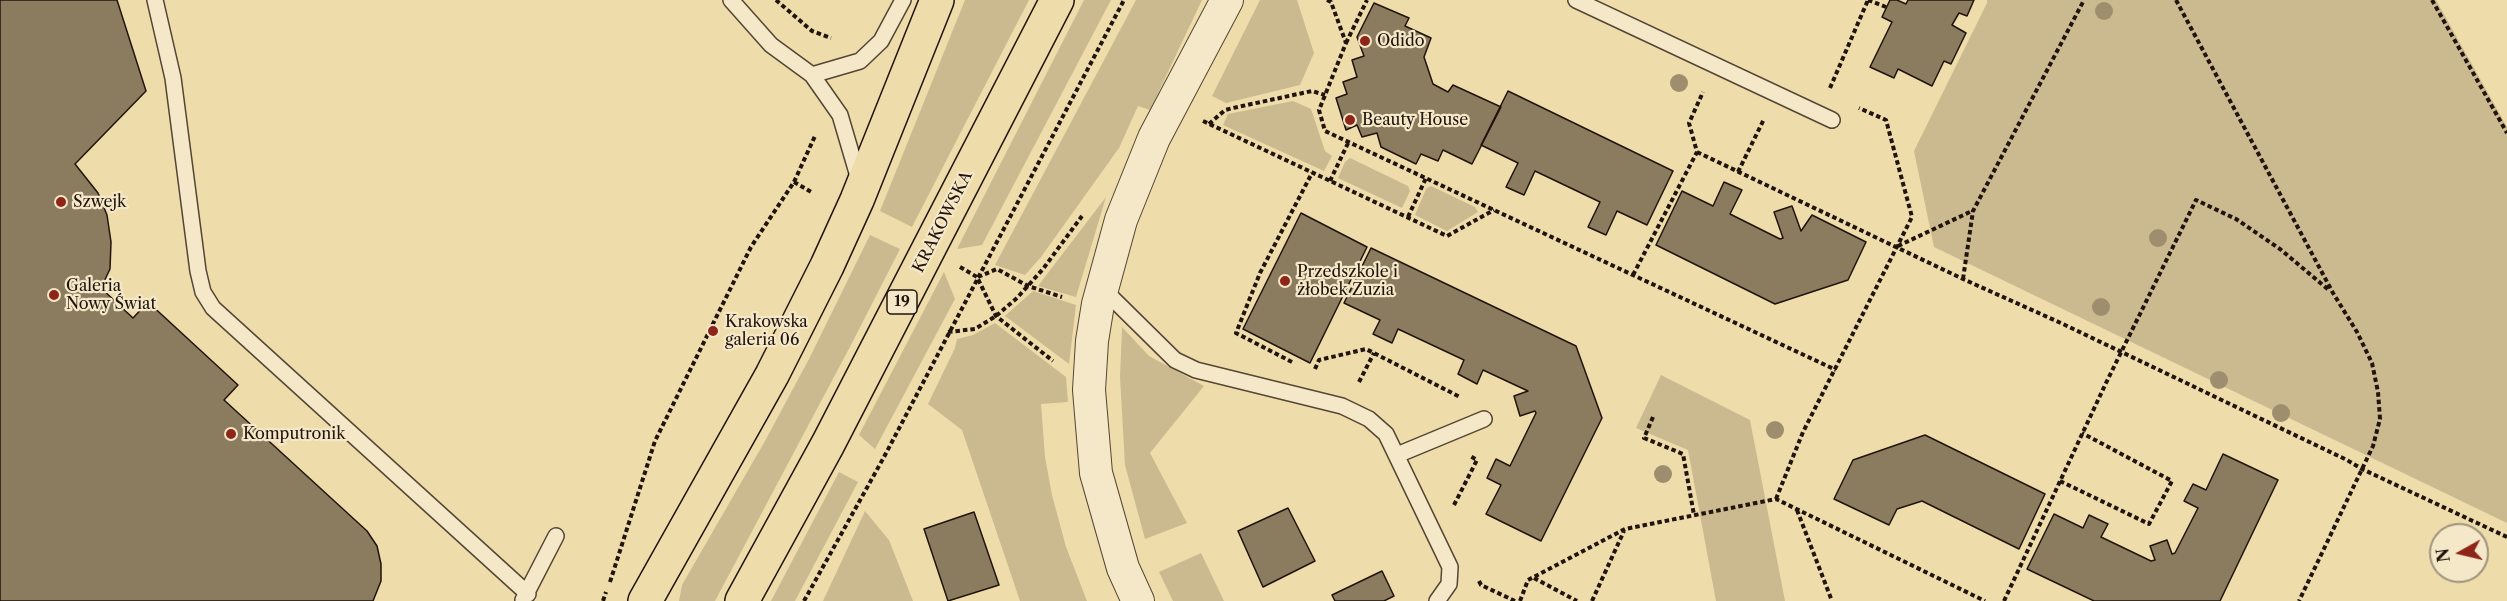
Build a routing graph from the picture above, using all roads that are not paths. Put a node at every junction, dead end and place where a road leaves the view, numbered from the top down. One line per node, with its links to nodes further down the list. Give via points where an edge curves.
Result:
1 (155, 0): 15 (lane, via 173,78 203,292 213,308)
2 (731, 0): 8 (lane, via 771,45)
3 (903, 0): 8 (lane, via 881,41 860,61)
4 (937, 0): 10 (main road)
5 (1057, 0): 17 (main road, KRAKOWSKA / 19, via 828,444)
6 (1227, 0): 11 (street, via 1154,138 1121,220)
7 (1576, 0): 9 (lane)
8 (812, 75): 10 (lane, via 840,115)
9 (1832, 120)
10 (862, 189): 16 (main road, via 772,375)
11 (1100, 296): 13 (lane, via 1175,360 1196,370 1342,406 1369,419 1386,434); 18 (street, via 1089,390 1096,473 1120,559)
12 (1484, 419): 13 (lane)
13 (1397, 455): 19 (lane, via 1450,567 1449,584)
14 (556, 536): 15 (lane)
15 (525, 597)
16 (645, 601)
17 (742, 601)
18 (1138, 601)
19 (1437, 601)

